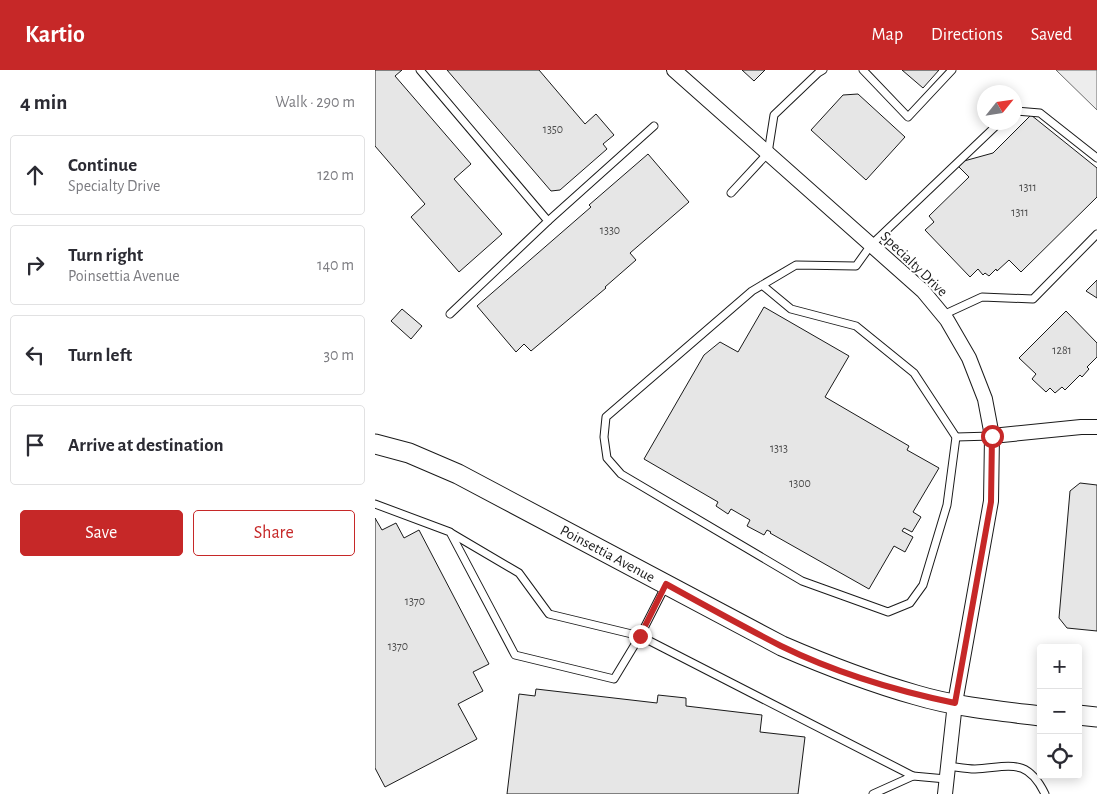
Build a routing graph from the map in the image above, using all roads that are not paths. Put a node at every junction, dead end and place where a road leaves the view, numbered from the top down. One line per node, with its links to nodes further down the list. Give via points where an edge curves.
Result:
1 (420, 70): 12 (lane)
2 (673, 70): 9 (street, Specialty Drive)
3 (823, 70): 9 (lane, via 774,115)
4 (863, 70): 5 (lane, via 907,116)
5 (952, 70)
6 (1022, 111): 10 (lane, via 1040,112)
7 (654, 126): 12 (lane)
8 (992, 130): 14 (lane)
9 (768, 153): 11 (lane); 14 (street, Specialty Drive)
10 (1097, 158)
11 (731, 193)
12 (547, 222): 16 (lane)
13 (1097, 234): 17 (lane, via 1033,299 982,297)
14 (871, 245): 15 (lane, via 856,266 796,264); 17 (street, Specialty Drive, via 923,291)
15 (762, 285): 20 (lane, via 791,309 856,326 914,373); 20 (lane, via 606,418 607,458 621,474 802,581 888,612 910,604 923,585 947,505)
16 (450, 314)
17 (943, 315): 19 (street, Specialty Drive, via 969,358 985,399)
18 (1097, 427): 19 (street)
19 (992, 436): 20 (lane); 26 (street, Specialty Drive, via 991,502)
20 (956, 437)
21 (375, 444): 24 (main road, Poinsettia Avenue, via 409,453 458,474)
22 (375, 504): 23 (lane)
23 (451, 532): 25 (lane, via 519,573 549,614); 25 (lane, via 515,655 614,679)
24 (666, 584): 25 (lane); 26 (main road, Poinsettia Avenue, via 782,646 835,668 917,695)
25 (640, 636): 31 (lane)
26 (955, 703): 28 (main road, Poinsettia Avenue); 30 (street, Specialty Drive)
27 (1082, 715): 29 (main road)
28 (1037, 716)
29 (1097, 717)
30 (947, 772): 31 (lane); 33 (street, Specialty Drive); 34 (lane, via 1015,766 1029,770)
31 (913, 776): 32 (lane)
32 (873, 794)
33 (945, 794)
34 (1045, 794)

